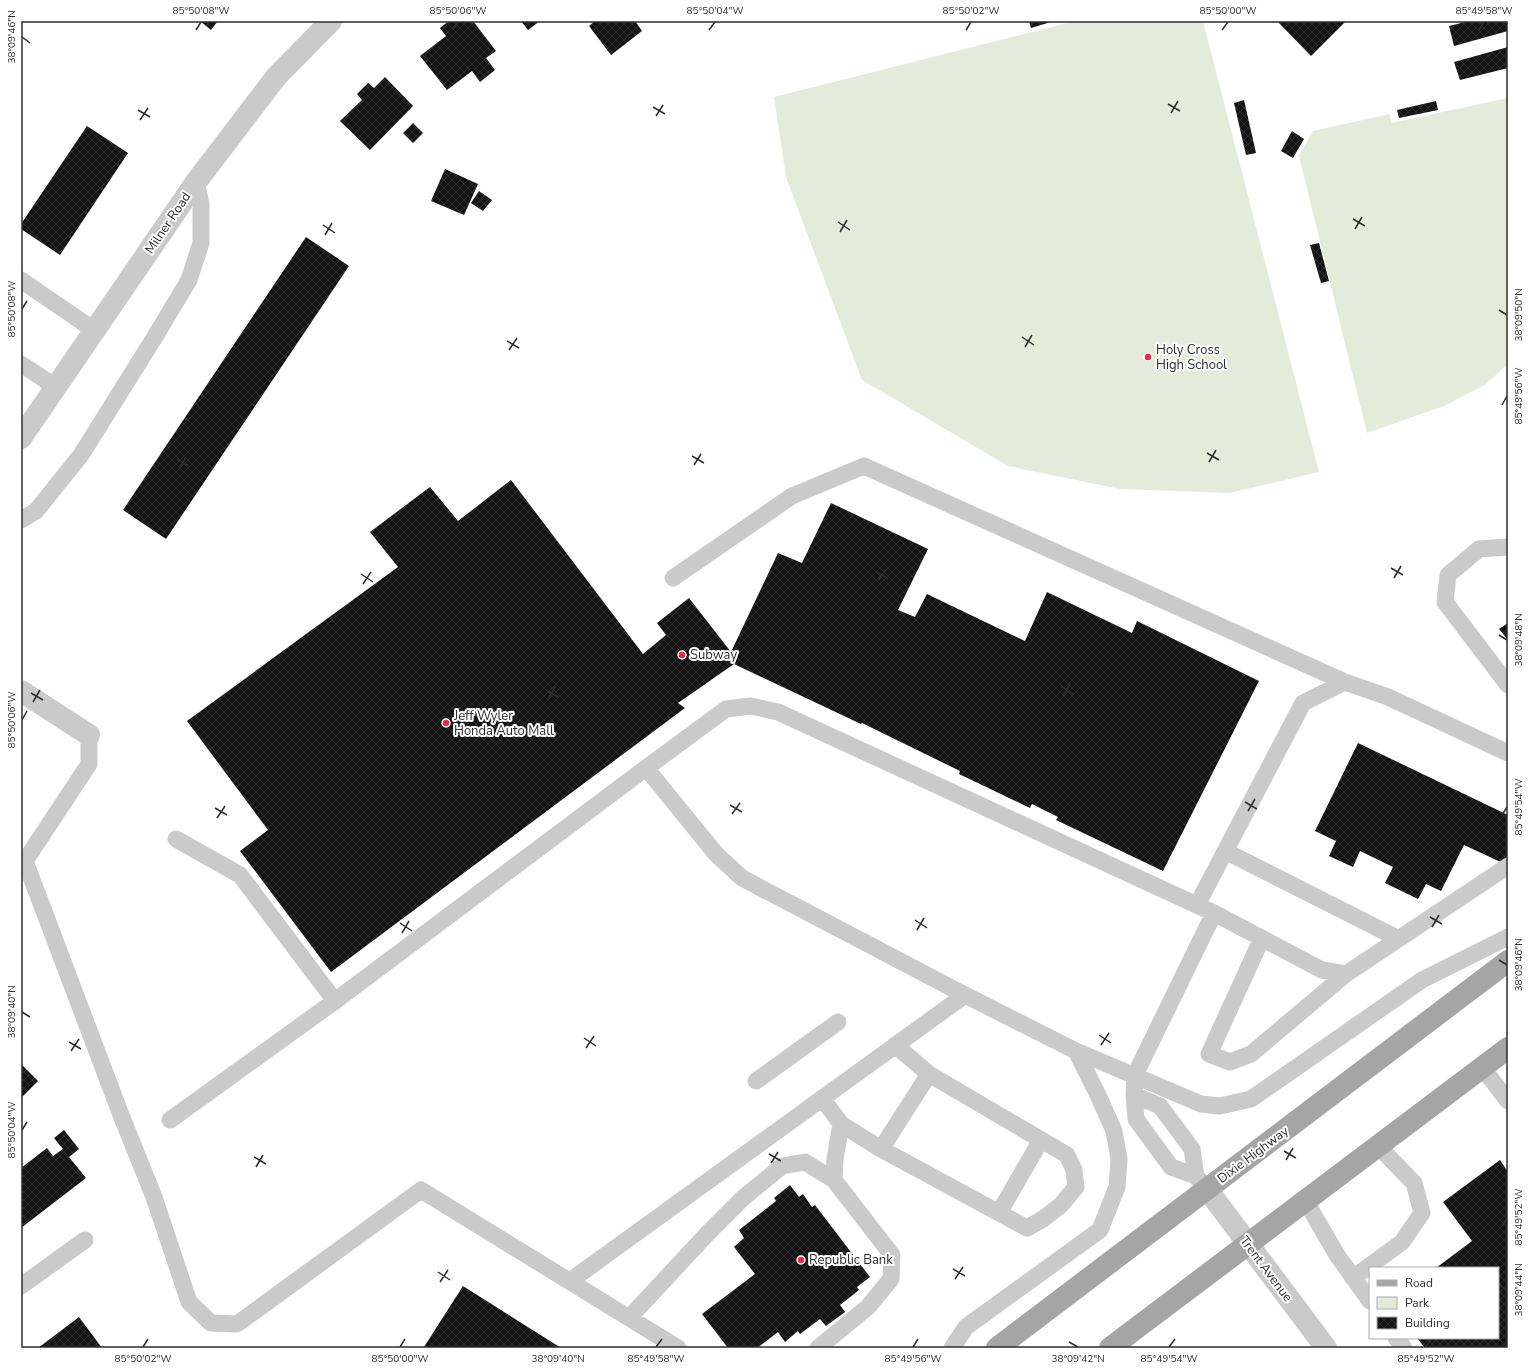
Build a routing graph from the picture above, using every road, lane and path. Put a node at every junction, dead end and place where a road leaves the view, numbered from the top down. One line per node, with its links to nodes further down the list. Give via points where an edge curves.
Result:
1 (331, 21): 2 (street, Milner Road, via 276,77)
2 (196, 182): 4 (street, Milner Road); 8 (lane, via 201,204 201,243 189,280 81,455 36,511)
3 (21, 280): 4 (lane)
4 (94, 330): 6 (street, Milner Road)
5 (21, 364): 6 (lane)
6 (56, 387): 7 (street, Milner Road)
7 (21, 438)
8 (21, 520)
9 (1508, 547): 12 (lane, via 1479,549 1448,574 1445,602)
10 (673, 578): 11 (lane, via 792,496 864,466)
11 (1345, 682): 15 (lane, via 1388,697); 18 (lane, via 1303,703)
12 (1508, 685)
13 (21, 690): 14 (street)
14 (89, 735): 52 (lane, via 89,764 24,860 154,1197 189,1302 211,1323 237,1324 421,1190)
15 (1508, 753)
16 (646, 768): 20 (lane, via 726,709 751,706 778,712); 27 (lane, via 719,858 742,878); 28 (lane)
17 (176, 839): 28 (lane, via 240,875)
18 (1226, 851): 20 (lane); 24 (lane)
19 (1508, 866): 24 (lane)
20 (1197, 905): 21 (lane)
21 (1214, 913): 23 (lane); 35 (lane)
22 (1508, 937): 35 (lane, via 1422,980 1251,1099 1220,1106 1201,1104)
23 (1262, 938): 26 (lane, via 1322,970); 26 (lane, via 1209,1054 1230,1062 1251,1054)
24 (1399, 939): 26 (lane)
25 (1508, 961): 46 (main road, Dixie Highway)
26 (1346, 974)
27 (964, 995): 30 (lane); 32 (lane)
28 (335, 1001): 40 (lane)
29 (838, 1022): 36 (lane)
30 (895, 1045): 34 (lane); 38 (lane)
31 (1508, 1048): 33 (main road)
32 (1076, 1051): 35 (lane); 59 (lane, via 1114,1131 1119,1159 1116,1187 1100,1230 966,1327)
33 (1482, 1067): 39 (lane); 43 (main road)
34 (929, 1074): 42 (lane); 44 (lane)
35 (1135, 1075): 37 (lane)
36 (756, 1081)
37 (1134, 1095): 46 (lane, via 1160,1106 1192,1149); 46 (lane, via 1136,1119 1171,1167)
38 (822, 1098): 41 (lane); 52 (lane)
39 (1508, 1100)
40 (170, 1120)
41 (841, 1124): 44 (lane); 45 (lane, via 834,1159)
42 (1041, 1140): 48 (lane); 48 (lane, via 1067,1155 1074,1170 1076,1187 1061,1205 1027,1228)
43 (1378, 1146): 47 (main road); 51 (lane, via 1414,1183 1422,1213 1402,1242)
44 (881, 1149): 48 (lane)
45 (834, 1180): 55 (lane, via 805,1162 782,1166 743,1198 708,1232); 58 (lane, via 892,1255 891,1279 868,1307)
46 (1202, 1183): 50 (street, Trent Avenue); 60 (main road, Dixie Highway)
47 (1305, 1200): 50 (main road); 51 (lane, via 1336,1255)
48 (999, 1213)
49 (85, 1240): 53 (lane)
50 (1247, 1244): 61 (main road); 62 (street, Trent Avenue)
51 (1353, 1278): 54 (lane)
52 (570, 1281): 55 (lane)
53 (21, 1286)
54 (1369, 1300)
55 (629, 1318): 57 (lane)
56 (1397, 1339): 63 (lane)
57 (678, 1348)
58 (818, 1348)
59 (952, 1348)
60 (997, 1348)
61 (1110, 1348)
62 (1326, 1348)
63 (1404, 1348)

